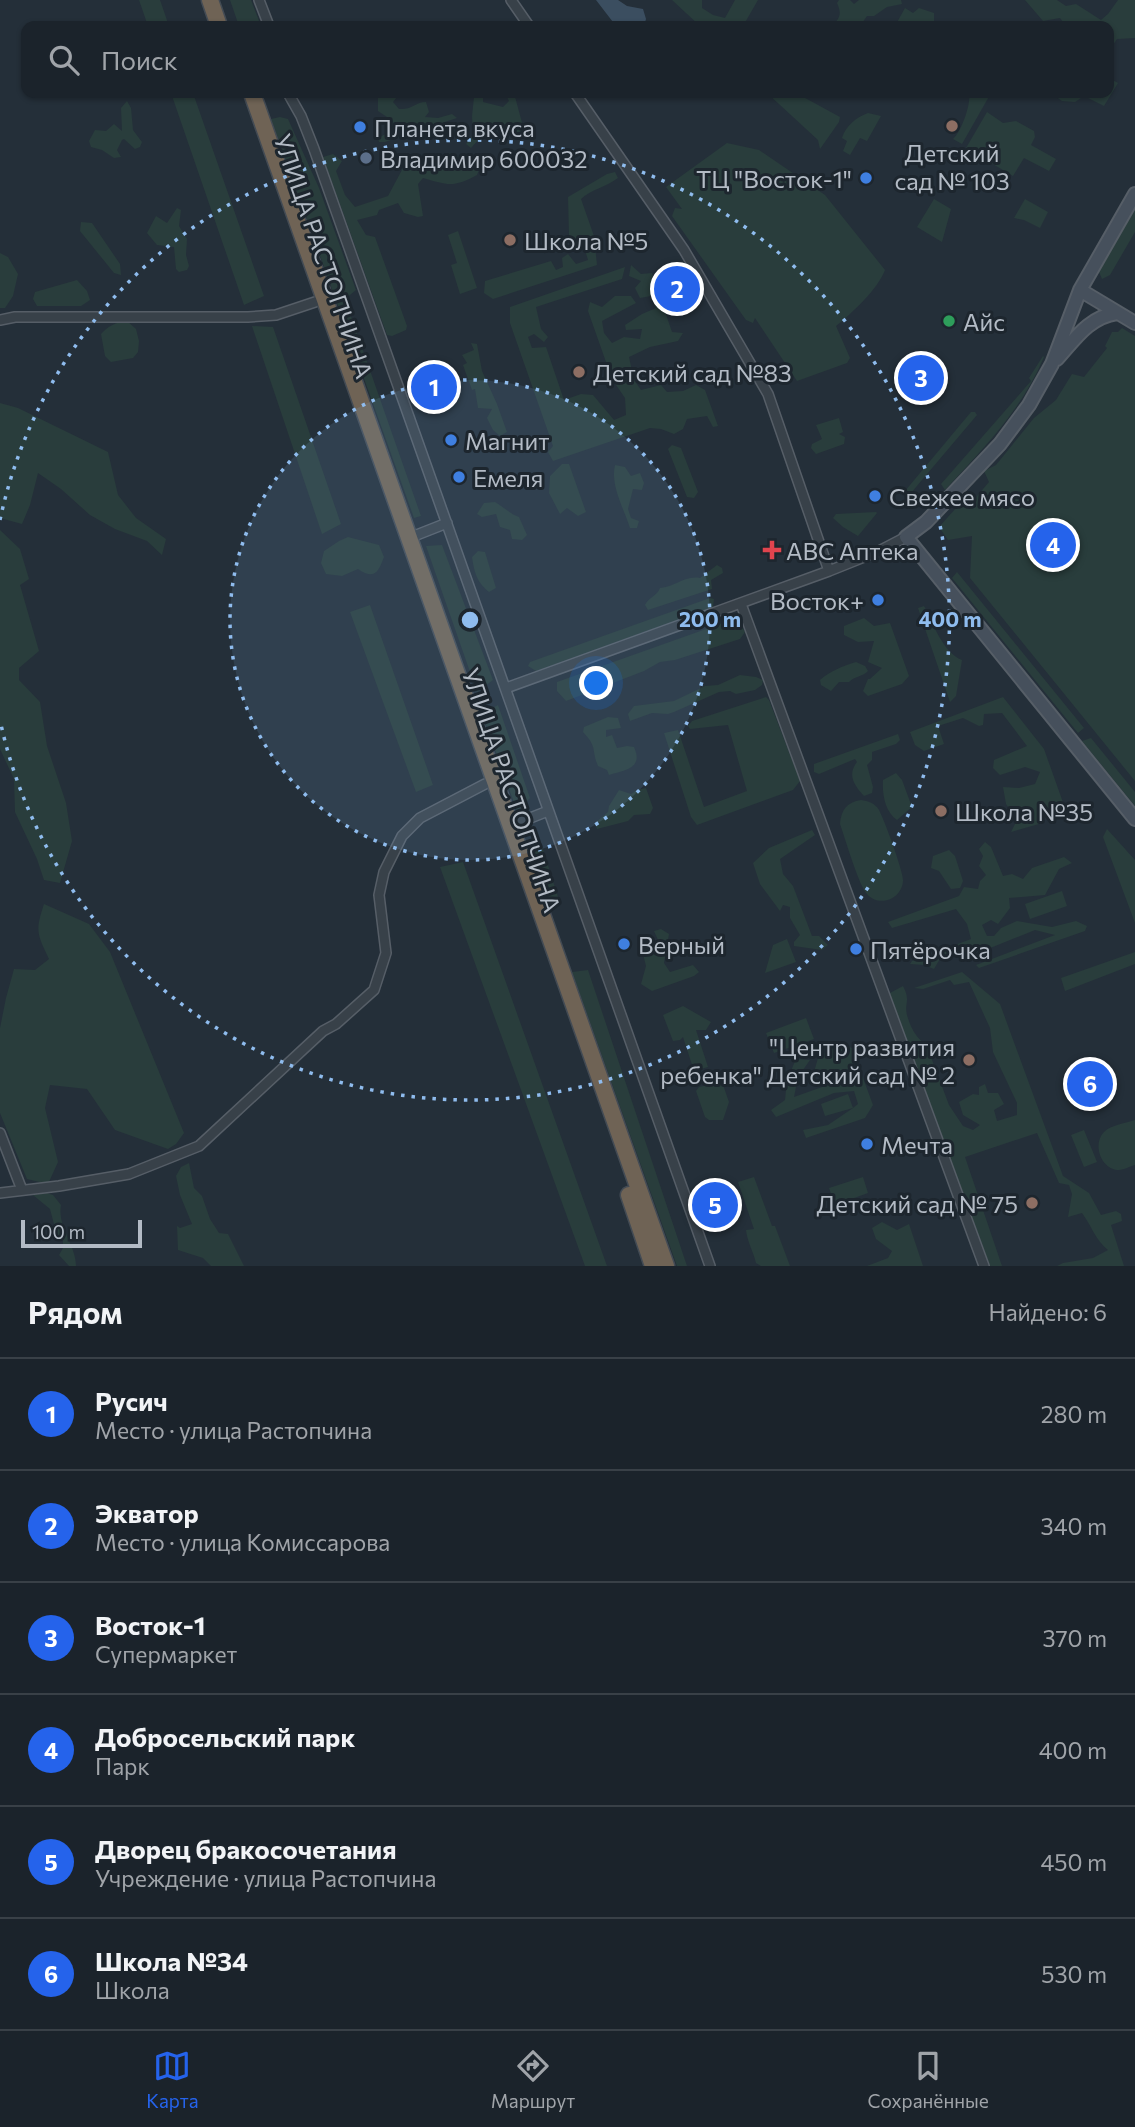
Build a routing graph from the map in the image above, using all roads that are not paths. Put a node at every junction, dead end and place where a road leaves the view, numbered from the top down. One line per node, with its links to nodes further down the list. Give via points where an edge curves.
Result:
1 (210, 0): 5 (highway)
2 (219, 0): 6 (highway)
3 (259, 0): 7 (street)
4 (511, 0): 8 (street)
5 (217, 21)
6 (226, 21)
7 (267, 21)
8 (526, 21)
9 (245, 98): 15 (highway, УЛИЦА РАСТОПЧИНА)
10 (254, 98): 22 (highway, УЛИЦА РАСТОПЧИНА)
11 (291, 98): 20 (street, УЛИЦА РАСТОПЧИНА, via 309,136)
12 (578, 98): 23 (street, via 684,250 768,394)
13 (1135, 194): 14 (main road)
14 (1080, 290): 16 (main road); 19 (main road)
15 (315, 302): 17 (street, via 276,315 248,317); 26 (highway, УЛИЦА РАСТОПЧИНА)
16 (1117, 313): 18 (main road); 19 (main road, via 1102,315 1086,327)
17 (0, 320)
18 (1135, 323)
19 (1052, 364): 21 (main road, via 1000,444)
20 (447, 523): 22 (street); 25 (street, УЛИЦА РАСТОПЧИНА)
21 (906, 537): 23 (street); 28 (main road)
22 (410, 538): 29 (highway, УЛИЦА РАСТОПЧИНА)
23 (829, 571): 24 (street)
24 (741, 604): 25 (street); 38 (street)
25 (506, 688): 27 (street, УЛИЦА РАСТОПЧИНА)
26 (485, 783): 31 (street, via 420,818 402,836 384,872 379,895 386,953 374,990 199,1146 129,1174); 33 (highway, УЛИЦА РАСТОПЧИНА)
27 (548, 811): 29 (street, УЛИЦА РАСТОПЧИНА); 37 (street, УЛИЦА РАСТОПЧИНА)
28 (1135, 819)
29 (510, 826): 36 (highway, УЛИЦА РАСТОПЧИНА)
30 (0, 1133): 31 (street)
31 (22, 1190): 32 (street)
32 (0, 1193)
33 (638, 1223): 34 (street); 35 (highway, УЛИЦА РАСТОПЧИНА)
34 (645, 1266)
35 (653, 1266)
36 (666, 1266)
37 (710, 1266)
38 (984, 1266)

